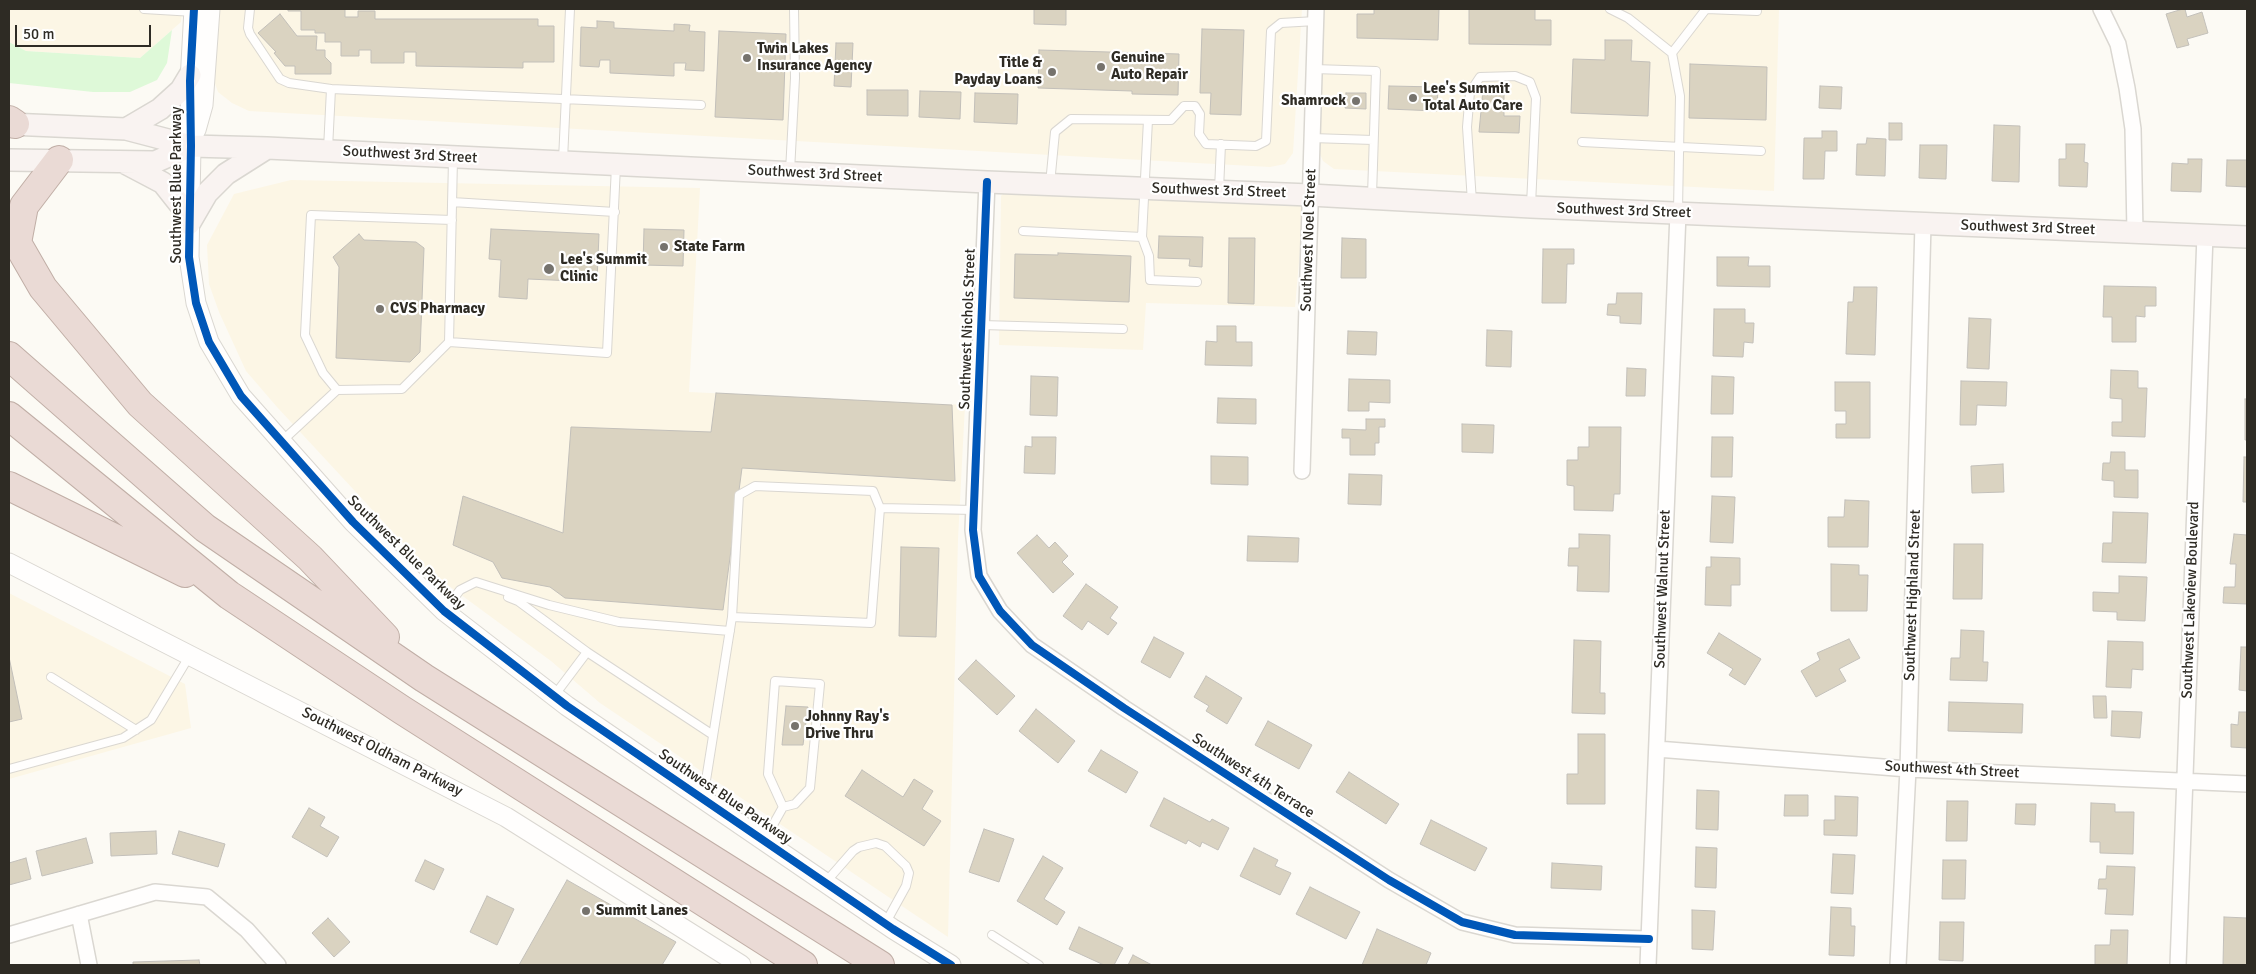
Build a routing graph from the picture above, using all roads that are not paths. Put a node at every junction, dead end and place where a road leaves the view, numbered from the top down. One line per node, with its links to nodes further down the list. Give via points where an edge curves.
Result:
1 (144, 9): 7 (lane)
2 (250, 9): 13 (lane, via 250,34 280,79 288,84)
3 (570, 9): 14 (lane)
4 (794, 9): 34 (lane, via 795,78)
5 (1610, 9): 10 (lane, via 1628,18)
6 (2101, 9): 50 (street, via 2118,44 2127,88 2133,130)
7 (199, 10): 12 (street, Southwest Blue Parkway); 23 (street, Southwest Blue Parkway, via 203,105)
8 (1757, 12): 10 (lane, via 1706,9)
9 (1316, 15): 11 (street, Southwest Noel Street); 22 (lane, via 1281,23 1272,31 1266,141 1256,146)
10 (1672, 53): 24 (lane, via 1680,96)
11 (1314, 69): 19 (street, Southwest Noel Street); 20 (lane, via 1376,71)
12 (190, 75): 18 (main road, via 180,90 160,108); 23 (street, Southwest Blue Parkway)
13 (331, 89): 14 (lane); 26 (lane)
14 (566, 98): 15 (lane); 32 (lane)
15 (701, 105)
16 (1148, 120): 22 (lane, via 1171,120 1184,106 1195,106 1200,114 1199,134 1206,144); 36 (lane, via 1071,118 1055,132); 37 (lane)
17 (11, 123): 18 (main road, Southwest 3rd Street)
18 (126, 129): 23 (main road, Southwest 3rd Street)
19 (1312, 138): 20 (lane); 39 (street, Southwest Noel Street)
20 (1373, 140): 40 (lane)
21 (1582, 142): 24 (lane)
22 (1221, 144): 38 (lane)
23 (191, 146): 25 (main road, Southwest 3rd Street); 31 (main road, Southwest 3rd Street, via 155,162); 47 (street, Southwest Blue Parkway)
24 (1679, 147): 27 (lane); 45 (lane)
25 (267, 148): 26 (main road, Southwest 3rd Street); 47 (main road, via 226,174 208,193)
26 (328, 151): 28 (main road, Southwest 3rd Street)
27 (1760, 151)
28 (454, 157): 32 (main road, Southwest 3rd Street); 41 (lane)
29 (9, 160): 30 (main road, Southwest 3rd Street)
30 (60, 160): 31 (main road, Southwest 3rd Street); 52 (highway, via 24,206)
31 (122, 162): 47 (main road, via 163,183)
32 (563, 162): 33 (main road, Southwest 3rd Street)
33 (616, 164): 34 (main road, Southwest 3rd Street); 44 (lane)
34 (790, 173): 35 (main road, Southwest 3rd Street)
35 (987, 182): 36 (main road, Southwest 3rd Street); 56 (street, Southwest Nichols Street)
36 (1050, 185): 37 (main road, Southwest 3rd Street)
37 (1144, 188): 38 (main road, Southwest 3rd Street); 54 (lane)
38 (1218, 192): 39 (main road, Southwest 3rd Street)
39 (1310, 195): 40 (main road, Southwest 3rd Street); 63 (street, Southwest Noel Street)
40 (1372, 198): 42 (main road, Southwest 3rd Street)
41 (452, 202): 44 (lane); 46 (lane)
42 (1472, 204): 43 (main road, Southwest 3rd Street); 43 (lane, via 1467,127 1470,92 1480,77 1515,76 1530,82 1536,98)
43 (1530, 207): 45 (main road, Southwest 3rd Street)
44 (615, 212): 58 (lane, via 607,353)
45 (1678, 213): 48 (main road, Southwest 3rd Street); 81 (street, Southwest Walnut Street)
46 (452, 220): 58 (lane); 60 (lane, via 311,215 305,335 323,373)
47 (190, 224): 62 (street, Southwest Blue Parkway, via 188,257 196,303 209,342 241,396)
48 (1923, 224): 50 (main road, Southwest 3rd Street); 83 (street, Southwest Highland Street)
49 (1023, 231): 54 (lane)
50 (2135, 232): 51 (main road, Southwest 3rd Street)
51 (2205, 235): 53 (main road, Southwest 3rd Street); 84 (street, Southwest Lakeview Boulevard)
52 (13, 236): 77 (highway, via 43,288 140,404 310,558)
53 (2247, 237)
54 (1142, 238): 55 (lane, via 1150,256 1150,280)
55 (1197, 282)
56 (982, 325): 57 (lane); 64 (street, Southwest Nichols Street)
57 (1123, 329)
58 (449, 342): 60 (lane, via 402,389)
59 (9, 356): 77 (highway, via 205,528)
60 (337, 390): 62 (lane)
61 (9, 416): 70 (highway)
62 (280, 443): 71 (street, Southwest Blue Parkway, via 353,522)
63 (1302, 471)
64 (976, 477): 67 (street, Southwest 4th Terrace)
65 (9, 486): 70 (highway)
66 (880, 508): 67 (lane); 72 (lane, via 870,623); 72 (lane, via 873,491 755,486 739,495)
67 (974, 510): 94 (street, Southwest 4th Terrace, via 973,530 979,576 1000,611 1032,645 1381,875 1462,922 1515,936)
68 (9, 563): 75 (street, Southwest Oldham Parkway)
69 (476, 582): 71 (lane, via 460,590); 73 (lane, via 548,605 619,622); 74 (lane, via 518,601)
70 (229, 595): 98 (highway, via 402,710)
71 (444, 611): 78 (street, Southwest Blue Parkway)
72 (732, 617): 73 (lane)
73 (730, 631): 80 (lane)
74 (587, 652): 78 (lane); 80 (lane)
75 (190, 655): 79 (lane, via 151,720); 97 (street, Southwest Oldham Parkway, via 506,817)
76 (51, 677): 79 (lane)
77 (424, 678): 99 (highway)
78 (554, 696): 86 (street, Southwest Blue Parkway)
79 (136, 730): 82 (lane, via 123,738)
80 (713, 735): 86 (lane)
81 (1657, 749): 83 (street, Southwest 4th Street); 94 (street, Southwest Walnut Street)
82 (9, 769)
83 (1908, 769): 84 (street, Southwest 4th Street); 103 (street, Southwest Highland Street)
84 (2185, 782): 85 (street, Southwest 4th Street); 104 (street, Southwest Lakeview Boulevard)
85 (2247, 784)
86 (703, 799): 88 (street, Southwest Blue Parkway)
87 (783, 808): 87 (lane, via 795,804 810,788 820,684 775,681 768,774); 88 (lane)
88 (764, 841): 89 (street, Southwest Blue Parkway)
89 (825, 882): 91 (street, Southwest Blue Parkway); 91 (lane, via 859,846 876,843 885,846 909,873 906,886)
90 (79, 914): 92 (street); 95 (street); 96 (street, via 156,892 207,897 247,930)
91 (885, 924): 100 (street, Southwest Blue Parkway)
92 (9, 935)
93 (992, 935): 101 (lane)
94 (1649, 939): 102 (street, Southwest Walnut Street)
95 (89, 965)
96 (278, 965)
97 (741, 965)
98 (803, 965)
99 (880, 965)
100 (951, 965)
101 (1039, 965)
102 (1648, 965)
103 (1898, 965)
104 (2178, 965)

